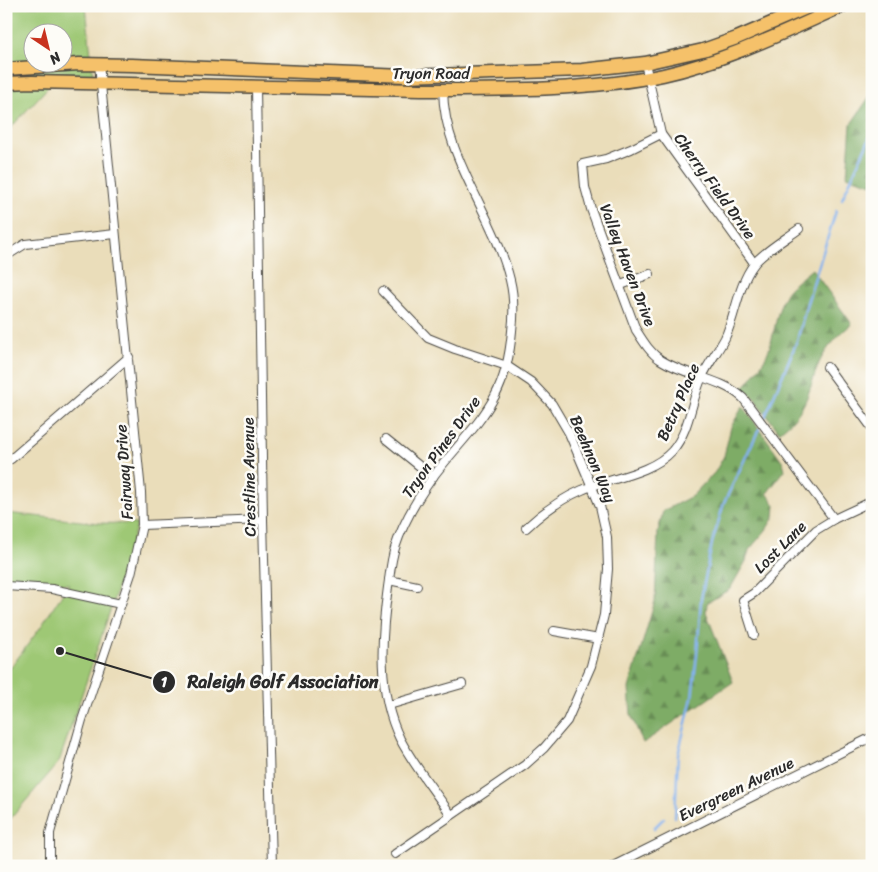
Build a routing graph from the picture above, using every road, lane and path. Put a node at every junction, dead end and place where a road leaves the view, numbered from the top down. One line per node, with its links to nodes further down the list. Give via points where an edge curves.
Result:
1 (811, 6): 3 (main road, Tryon Road, via 722,44)
2 (843, 6): 6 (main road, Tryon Road, via 726,56)
3 (645, 63): 4 (main road, Tryon Road, via 558,72 413,76); 6 (street, Cherry Field Drive)
4 (100, 64): 5 (main road, Tryon Road); 8 (street, Fairway Drive)
5 (6, 69)
6 (649, 78): 10 (main road, Tryon Road, via 583,85); 11 (street, Cherry Field Drive)
7 (6, 83): 8 (main road, Tryon Road)
8 (101, 84): 9 (main road, Tryon Road); 13 (street, Fairway Drive)
9 (256, 88): 10 (main road, Tryon Road); 30 (street, Crestline Avenue)
10 (443, 90): 20 (street, Tryon Pines Drive, via 445,118 453,146 496,238 511,281 514,306)
11 (662, 134): 15 (street, Cherry Field Drive); 17 (street, Valley Haven Drive, via 606,159 583,164 591,209)
12 (799, 228): 15 (street, Betry Place)
13 (115, 234): 14 (street, via 25,244); 19 (street, Fairway Drive)
14 (6, 256)
15 (754, 263): 22 (street, Betry Place, via 725,337)
16 (650, 274): 17 (street)
17 (621, 285): 22 (street, Valley Haven Drive, via 636,330 646,346 660,360)
18 (383, 291): 20 (street, Beehnon Way, via 428,338)
19 (129, 357): 25 (street, via 11,458); 31 (street, Fairway Drive)
20 (507, 366): 26 (street, Tryon Pines Drive, via 495,396); 27 (street, Beehnon Way, via 531,382 552,404)
21 (827, 367): 23 (street)
22 (702, 378): 27 (street, Betry Place, via 687,423 671,452 659,462); 29 (street, Valley Haven Drive, via 732,389 743,398)
23 (872, 428)
24 (386, 439): 26 (street)
25 (6, 455)
26 (433, 477): 33 (street, Tryon Pines Drive, via 412,508 395,548)
27 (593, 486): 32 (street, Betry Place, via 561,501); 39 (street, Beehnon Way, via 606,538 608,569)
28 (872, 500): 29 (street, Lost Lane)
29 (834, 519): 38 (street, Lost Lane, via 816,530 754,593 743,600)
30 (263, 520): 31 (street); 46 (street, Crestline Avenue)
31 (142, 525): 36 (street, Fairway Drive)
32 (526, 528)
33 (389, 580): 35 (street); 41 (street, Tryon Pines Drive, via 382,649)
34 (6, 586): 36 (street, via 52,589)
35 (417, 586)
36 (121, 604): 45 (street, Fairway Drive, via 82,720 50,833)
37 (554, 631): 39 (street)
38 (754, 635)
39 (599, 639): 43 (street, Beehnon Way, via 578,699 550,741 525,765)
40 (462, 684): 41 (street)
41 (389, 705): 43 (street, Tryon Pines Drive, via 400,738)
42 (872, 737): 47 (street, Evergreen Avenue)
43 (450, 815): 44 (street, Beehnon Way)
44 (395, 854)
45 (50, 866)
46 (272, 866)
47 (613, 866)

